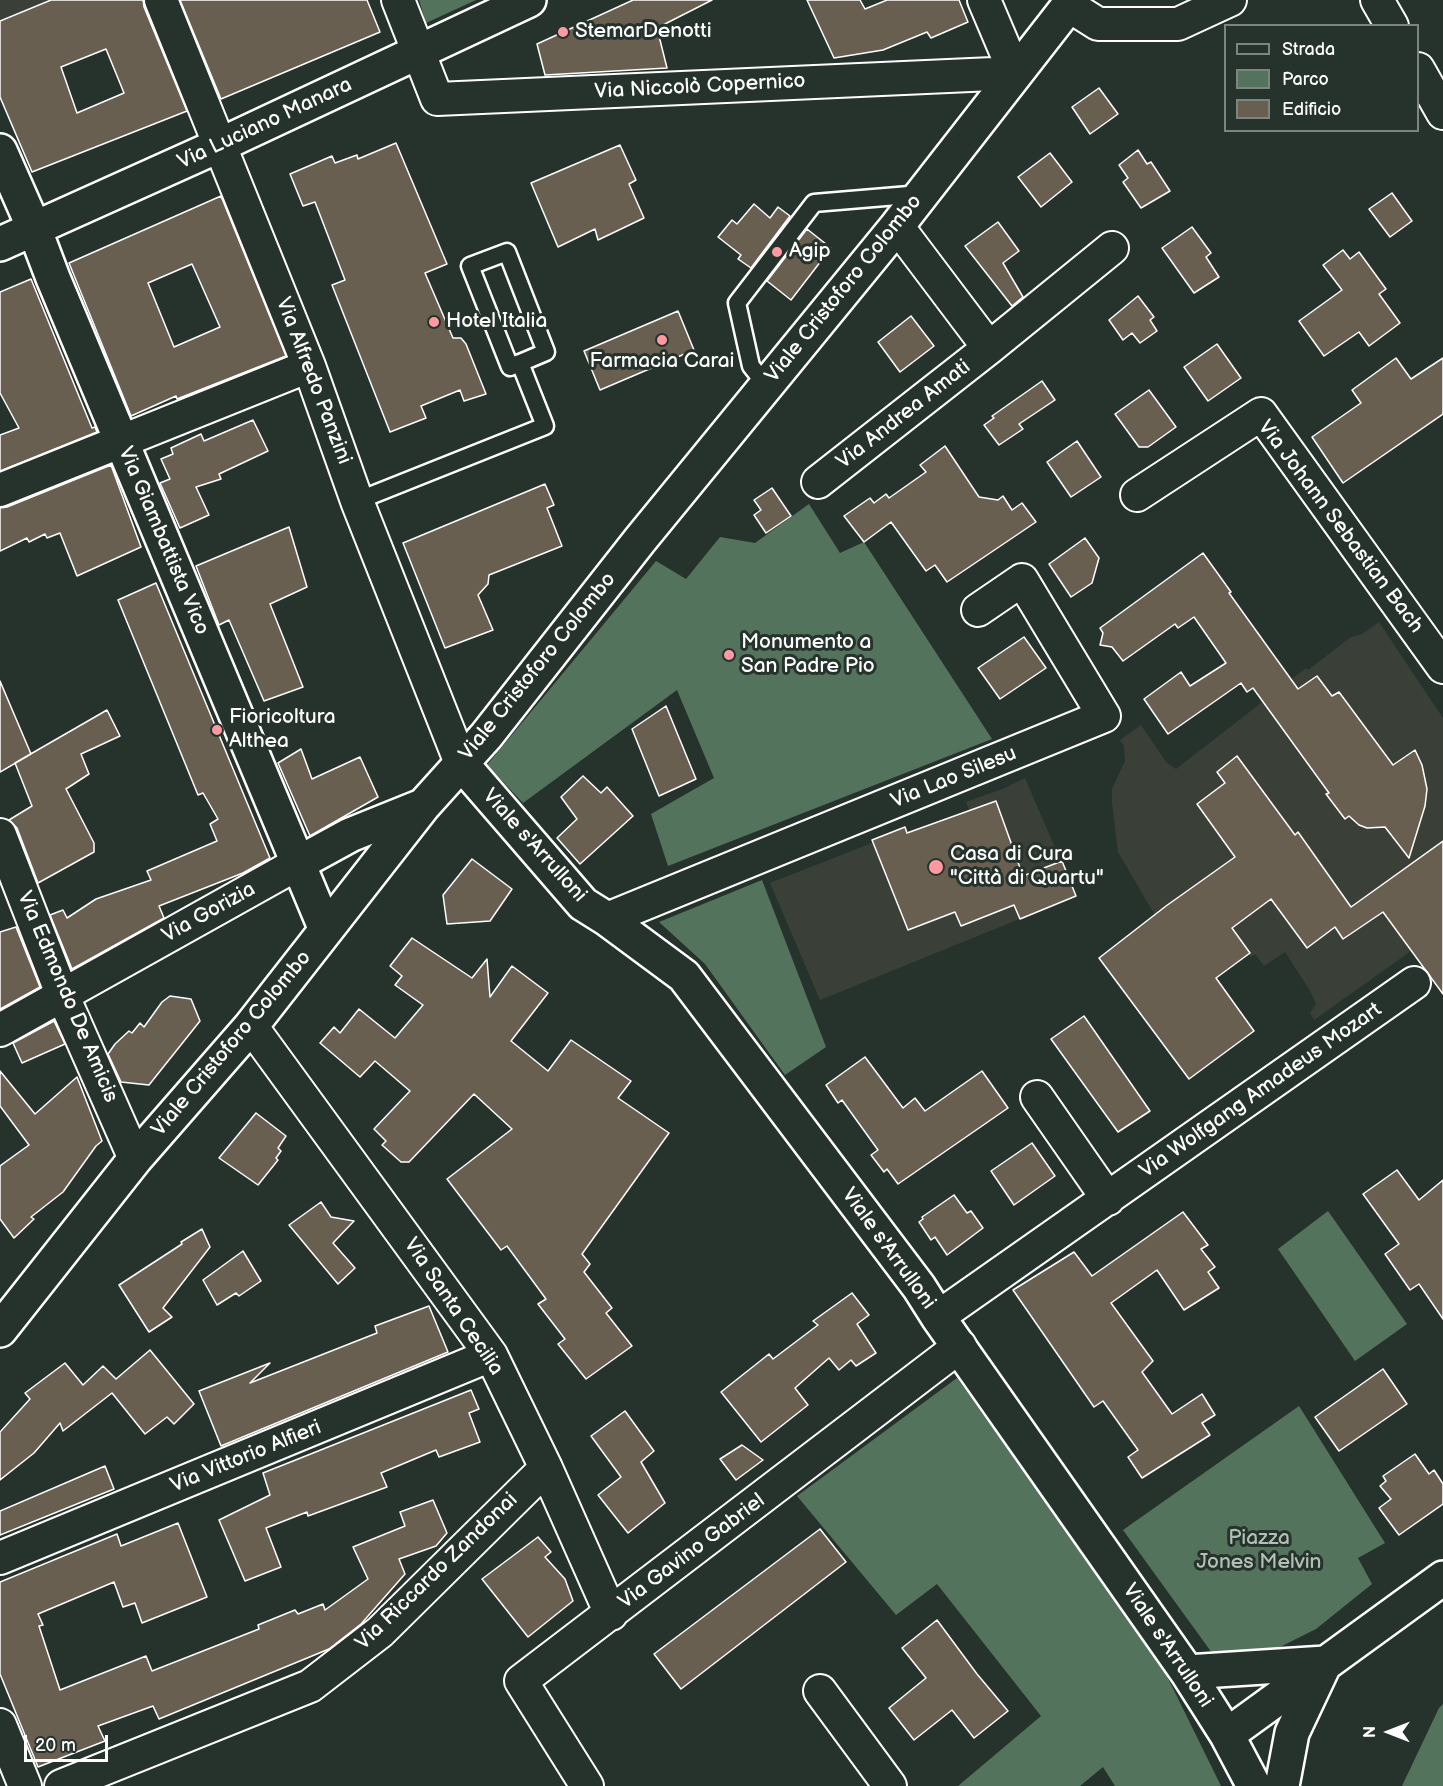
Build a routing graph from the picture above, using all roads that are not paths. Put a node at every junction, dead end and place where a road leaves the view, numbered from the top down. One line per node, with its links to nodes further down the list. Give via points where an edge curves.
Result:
1 (161, 0): 13 (street, Via Alfredo Panzini)
2 (398, 0): 9 (street)
3 (529, 0): 9 (street, Via Luciano Manara)
4 (984, 0): 11 (street)
5 (1230, 0): 7 (street, via 1178,24 1098,24)
6 (1377, 0): 8 (street)
7 (1070, 3): 11 (street, Viale Cristoforo Colombo)
8 (1391, 24)
9 (418, 51): 11 (street, Via Niccolò Copernico, via 437,99); 13 (street, Via Luciano Manara)
10 (1419, 71): 12 (street)
11 (1015, 73): 15 (street, Viale Cristoforo Colombo)
12 (1443, 113)
13 (220, 145): 17 (street, Via Luciano Manara); 22 (street, Via Alfredo Panzini)
14 (0, 151): 17 (street, Via Giambattista Vico)
15 (922, 194): 16 (street, Viale Cristoforo Colombo); 23 (lane, via 814,203 737,303 751,366)
16 (897, 226): 20 (street, Via Andrea Amati); 23 (street, Viale Cristoforo Colombo)
17 (34, 228): 18 (street, Via Luciano Manara); 24 (street, Via Giambattista Vico)
18 (0, 244)
19 (1112, 248): 20 (street, Via Andrea Amati)
20 (989, 348): 25 (street, Via Andrea Amati)
21 (520, 363): 21 (lane, via 546,352 507,252 470,266 510,367); 28 (lane, via 545,426)
22 (309, 366): 24 (street); 28 (street, Via Alfredo Panzini)
23 (766, 385): 31 (street, Viale Cristoforo Colombo)
24 (122, 440): 26 (street); 34 (street, Via Giambattista Vico)
25 (818, 482)
26 (0, 490)
27 (1137, 495): 30 (street, Via Johann Sebastian Bach, via 1261,414)
28 (357, 501): 31 (street, Via Alfredo Panzini)
29 (978, 610): 35 (street, Via Lao Silesu, via 1022,580 1104,716)
30 (1443, 667)
31 (461, 763): 32 (street, Viale Cristoforo Colombo); 35 (street, Viale s'Arrulloni, via 583,904)
32 (423, 806): 34 (street, Via Gorizia, via 350,836); 36 (street, Viale Cristoforo Colombo)
33 (0, 835): 38 (street, Via Edmondo De Amicis)
34 (297, 864): 36 (street, Via Giambattista Vico); 38 (street, Via Gorizia)
35 (607, 919): 44 (street, Viale s'Arrulloni, via 684,976)
36 (326, 930): 39 (street, Viale Cristoforo Colombo)
37 (1414, 982): 43 (street, Via Wolfgang Amadeus Mozart)
38 (62, 994): 40 (street, Via Gorizia); 42 (street, Via Edmondo De Amicis)
39 (251, 1026): 42 (street, Viale Cristoforo Colombo); 47 (street, Via Santa Cecilia)
40 (0, 1030)
41 (1036, 1097): 43 (street)
42 (135, 1159): 45 (street, Viale Cristoforo Colombo)
43 (1108, 1199): 44 (street, Via Wolfgang Amadeus Mozart)
44 (938, 1317): 46 (street, Viale s'Arrulloni)
45 (0, 1330)
46 (960, 1346): 51 (street, Via Gavino Gabriel); 53 (street, Viale s'Arrulloni)
47 (491, 1355): 48 (street, Via Santa Cecilia); 49 (street, Via Vittorio Alfieri)
48 (546, 1468): 51 (street, Via Santa Cecilia); 58 (street, Via Riccardo Zandonai, via 380,1632 310,1686)
49 (0, 1558)
50 (1443, 1578): 52 (street)
51 (611, 1614): 59 (street, Via Gavino Gabriel, via 521,1681)
52 (1325, 1664): 53 (street); 56 (street); 62 (street, via 1292,1733)
53 (1187, 1672): 56 (street, Viale s'Arrulloni)
54 (820, 1691): 60 (street)
55 (0, 1725): 57 (street)
56 (1227, 1735): 61 (street, Viale s'Arrulloni)
57 (25, 1786)
58 (61, 1786)
59 (587, 1786)
60 (890, 1786)
61 (1254, 1786)
62 (1282, 1786)

